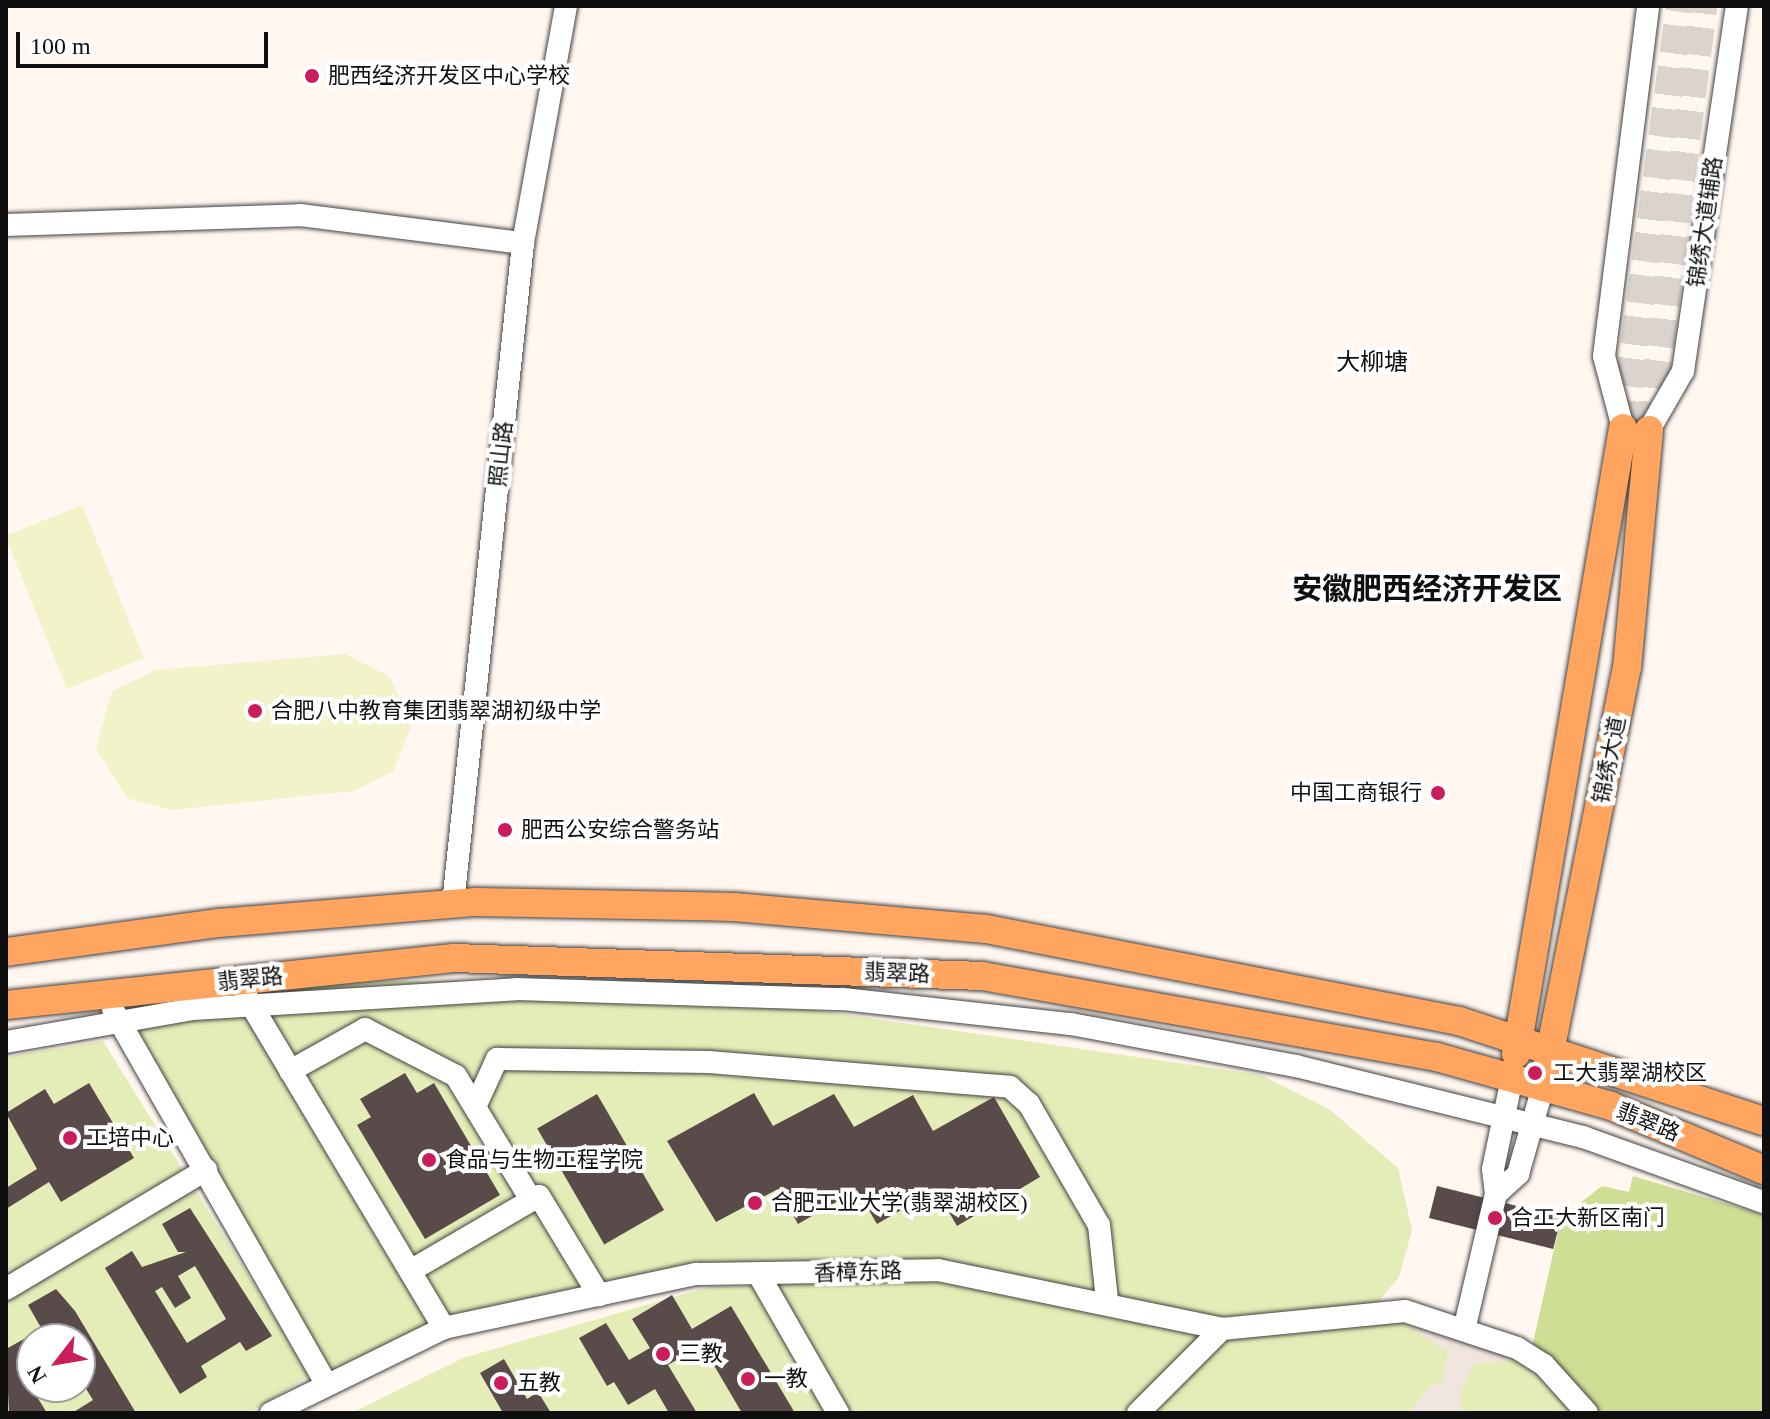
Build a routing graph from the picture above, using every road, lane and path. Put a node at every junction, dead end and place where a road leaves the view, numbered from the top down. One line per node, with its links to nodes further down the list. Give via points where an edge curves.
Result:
1 (566, 6): 5 (street, 照山路)
2 (1648, 6): 6 (street, via 1604,356)
3 (1737, 6): 6 (street, 锦绣大道辅路, via 1683,371)
4 (6, 225): 5 (street, via 300,215)
5 (523, 243): 7 (street, 照山路)
6 (1636, 429): 14 (main road, 锦绣大道); 16 (main road, 锦绣大道, via 1627,668)
7 (453, 904): 8 (main road, 翡翠路, via 219,923); 14 (main road, 翡翠路, via 734,907 986,929)
8 (6, 952)
9 (237, 981): 10 (main road, 翡翠路); 12 (street); 18 (main road, 翡翠路, via 454,958 982,976 1437,1057)
10 (105, 995): 11 (main road, 翡翠路); 13 (street)
11 (6, 1005)
12 (252, 1006): 13 (street); 17 (street); 21 (street, via 516,989 843,999 1071,1024 1296,1066)
13 (120, 1021): 15 (street); 24 (street)
14 (1518, 1036): 16 (main road, 翡翠路); 18 (main road, 锦绣大道)
15 (6, 1042)
16 (1554, 1048): 19 (main road, 锦绣大道); 22 (main road, 翡翠路)
17 (290, 1071): 20 (street, via 365,1029 456,1076); 29 (street)
18 (1512, 1078): 19 (main road, 翡翠路); 21 (street)
19 (1543, 1087): 23 (street); 25 (main road, 翡翠路)
20 (475, 1107): 27 (street); 33 (street, via 497,1059 709,1062 1010,1087 1029,1104 1099,1225)
21 (1504, 1116): 23 (street); 26 (street, via 1493,1169)
22 (1764, 1121)
23 (1532, 1123): 26 (street, via 1518,1174); 28 (street)
24 (206, 1170): 31 (street); 37 (street)
25 (1764, 1170)
26 (1496, 1194): 36 (street)
27 (531, 1200): 29 (street); 32 (street, via 539,1196)
28 (1764, 1202)
29 (410, 1271): 34 (street)
30 (759, 1275): 32 (street, 香樟东路, via 696,1274); 33 (street, 香樟东路, via 938,1270); 39 (street)
31 (6, 1289)
32 (599, 1295): 34 (street, 香樟东路)
33 (1107, 1300): 35 (street, 香樟东路)
34 (444, 1328): 37 (street, 香樟东路)
35 (1222, 1329): 36 (street, 香樟东路, via 1405,1311); 40 (street)
36 (1462, 1330): 41 (street, 香樟东路, via 1544,1365)
37 (325, 1381): 38 (street, 香樟东路)
38 (271, 1413)
39 (838, 1413)
40 (1138, 1413)
41 (1587, 1413)

